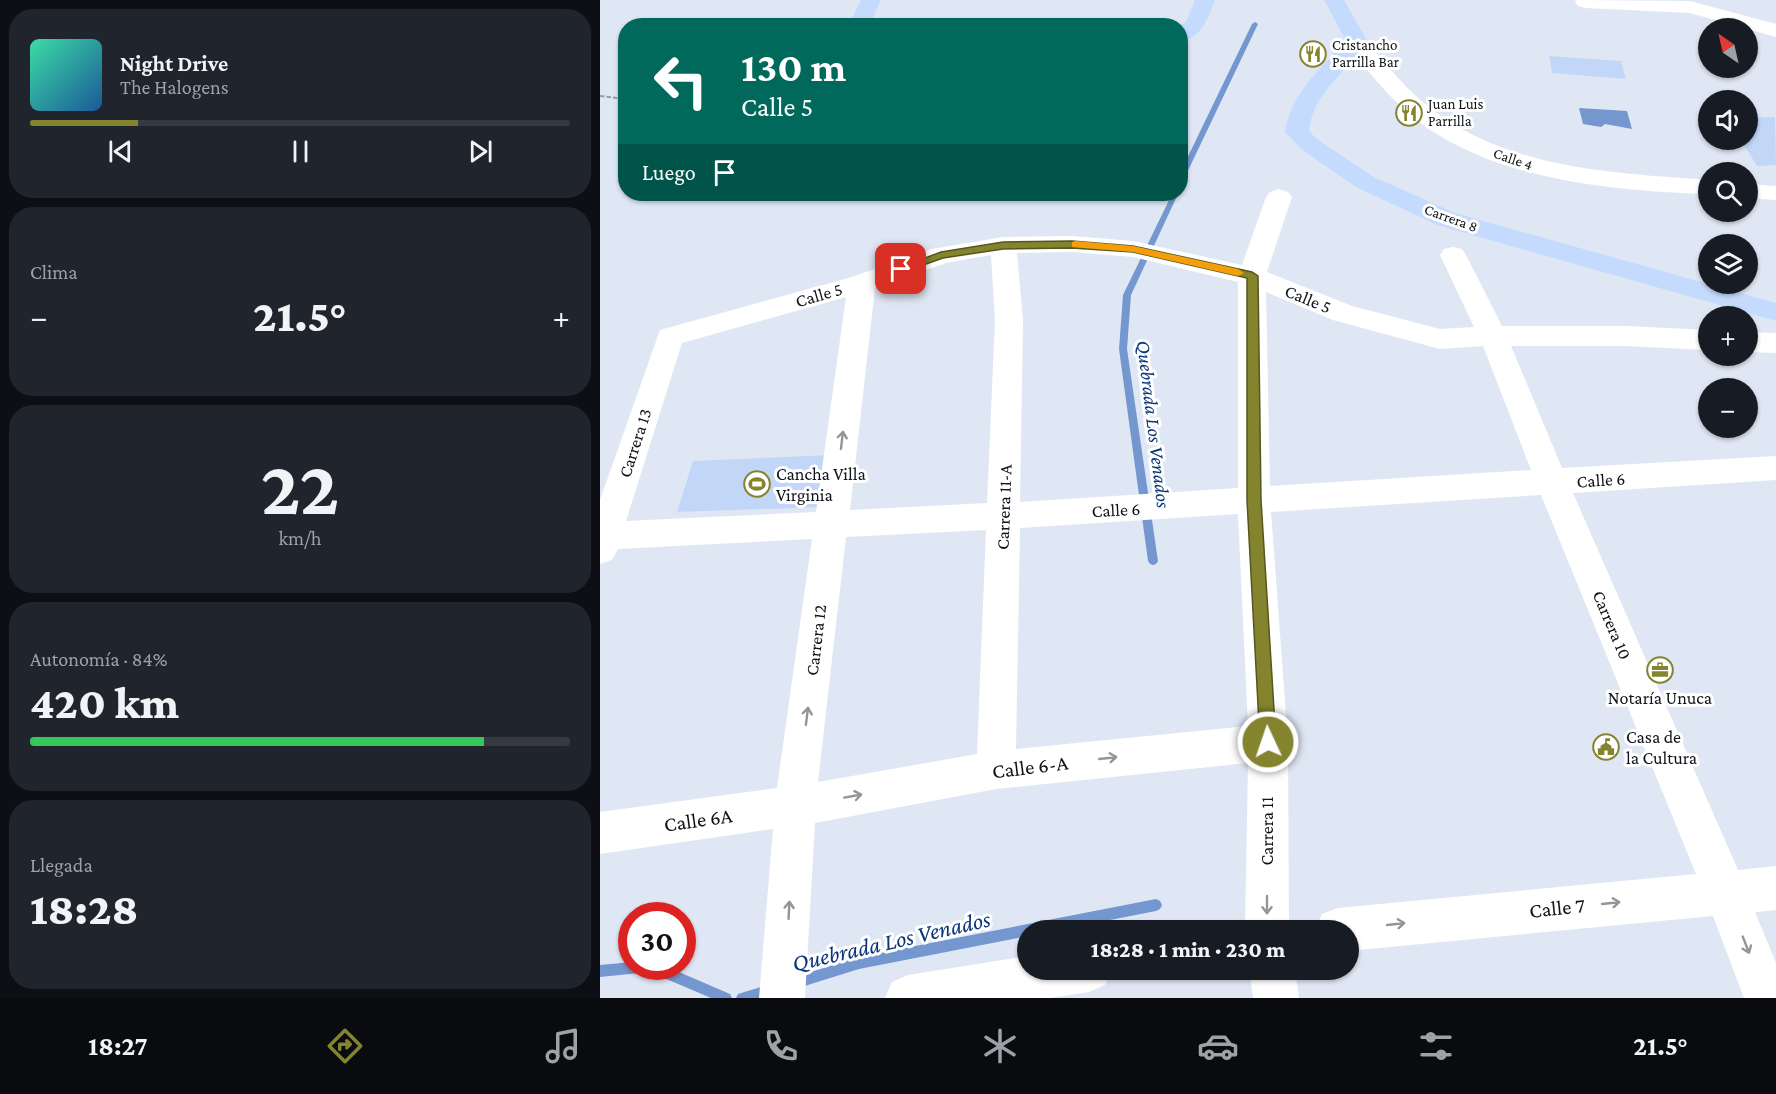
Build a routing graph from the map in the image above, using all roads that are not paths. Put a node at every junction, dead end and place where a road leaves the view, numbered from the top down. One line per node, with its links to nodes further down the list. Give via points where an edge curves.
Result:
1 (871, 0): 5 (main road)
2 (1205, 0): 6 (main road, via 1195,25)
3 (1334, 0): 8 (main road)
4 (1586, 2): 7 (street, via 1690,7)
5 (862, 18)
6 (1188, 30)
7 (1776, 31)
8 (1357, 42): 9 (street, Calle 4, via 1422,113 1472,144 1531,166 1591,177); 17 (main road, Carrera 8, via 1316,88 1296,120 1297,132 1309,144 1365,182 1446,219)
9 (1698, 186)
10 (1758, 191): 11 (street)
11 (1776, 193)
12 (1279, 197): 15 (street, Carrera 11)
13 (1003, 245): 15 (street, Calle 5, via 1072,244 1133,249); 16 (street, Calle 5, via 941,255); 26 (street, Carrera 11-A, via 1009,320)
14 (1453, 255): 18 (street, Carrera 10)
15 (1252, 276): 18 (street, Calle 5, via 1343,313 1440,339); 25 (street, Carrera 11)
16 (862, 283): 19 (street, Calle 5); 27 (street, Carrera 12, one-way to 16)
17 (1776, 312)
18 (1493, 336): 20 (street, Calle 5); 24 (street, Carrera 10)
19 (670, 337): 28 (street, Carrera 13)
20 (1698, 340)
21 (1758, 342): 22 (street)
22 (1776, 343)
23 (1776, 468): 24 (street, Calle 6)
24 (1552, 483): 25 (street, Calle 6); 34 (street, Carrera 10)
25 (1254, 500): 26 (street, Calle 6); 29 (street, Carrera 11)
26 (1004, 516): 27 (street, Calle 6); 30 (street, Carrera 11-A)
27 (831, 526): 28 (street, Calle 6); 31 (street, Carrera 12, one-way to 27)
28 (601, 540)
29 (1268, 742): 30 (street, Calle 6-A, one-way to 29); 35 (street, Carrera 11, one-way to 35)
30 (996, 770): 31 (street, Calle 6-A, one-way to 30)
31 (795, 806): 32 (street, Calle 6A); 39 (street, Carrera 12, one-way to 31)
32 (600, 833)
33 (1776, 888): 34 (street, Calle 7)
34 (1725, 891): 36 (street, Calle 7, one-way to 34); 42 (street, Carrera 10, one-way to 42)
35 (1267, 920)
36 (1359, 928)
37 (1020, 980): 40 (street)
38 (1274, 980): 41 (street)
39 (784, 983)
40 (908, 998)
41 (1276, 998)
42 (1767, 998)

